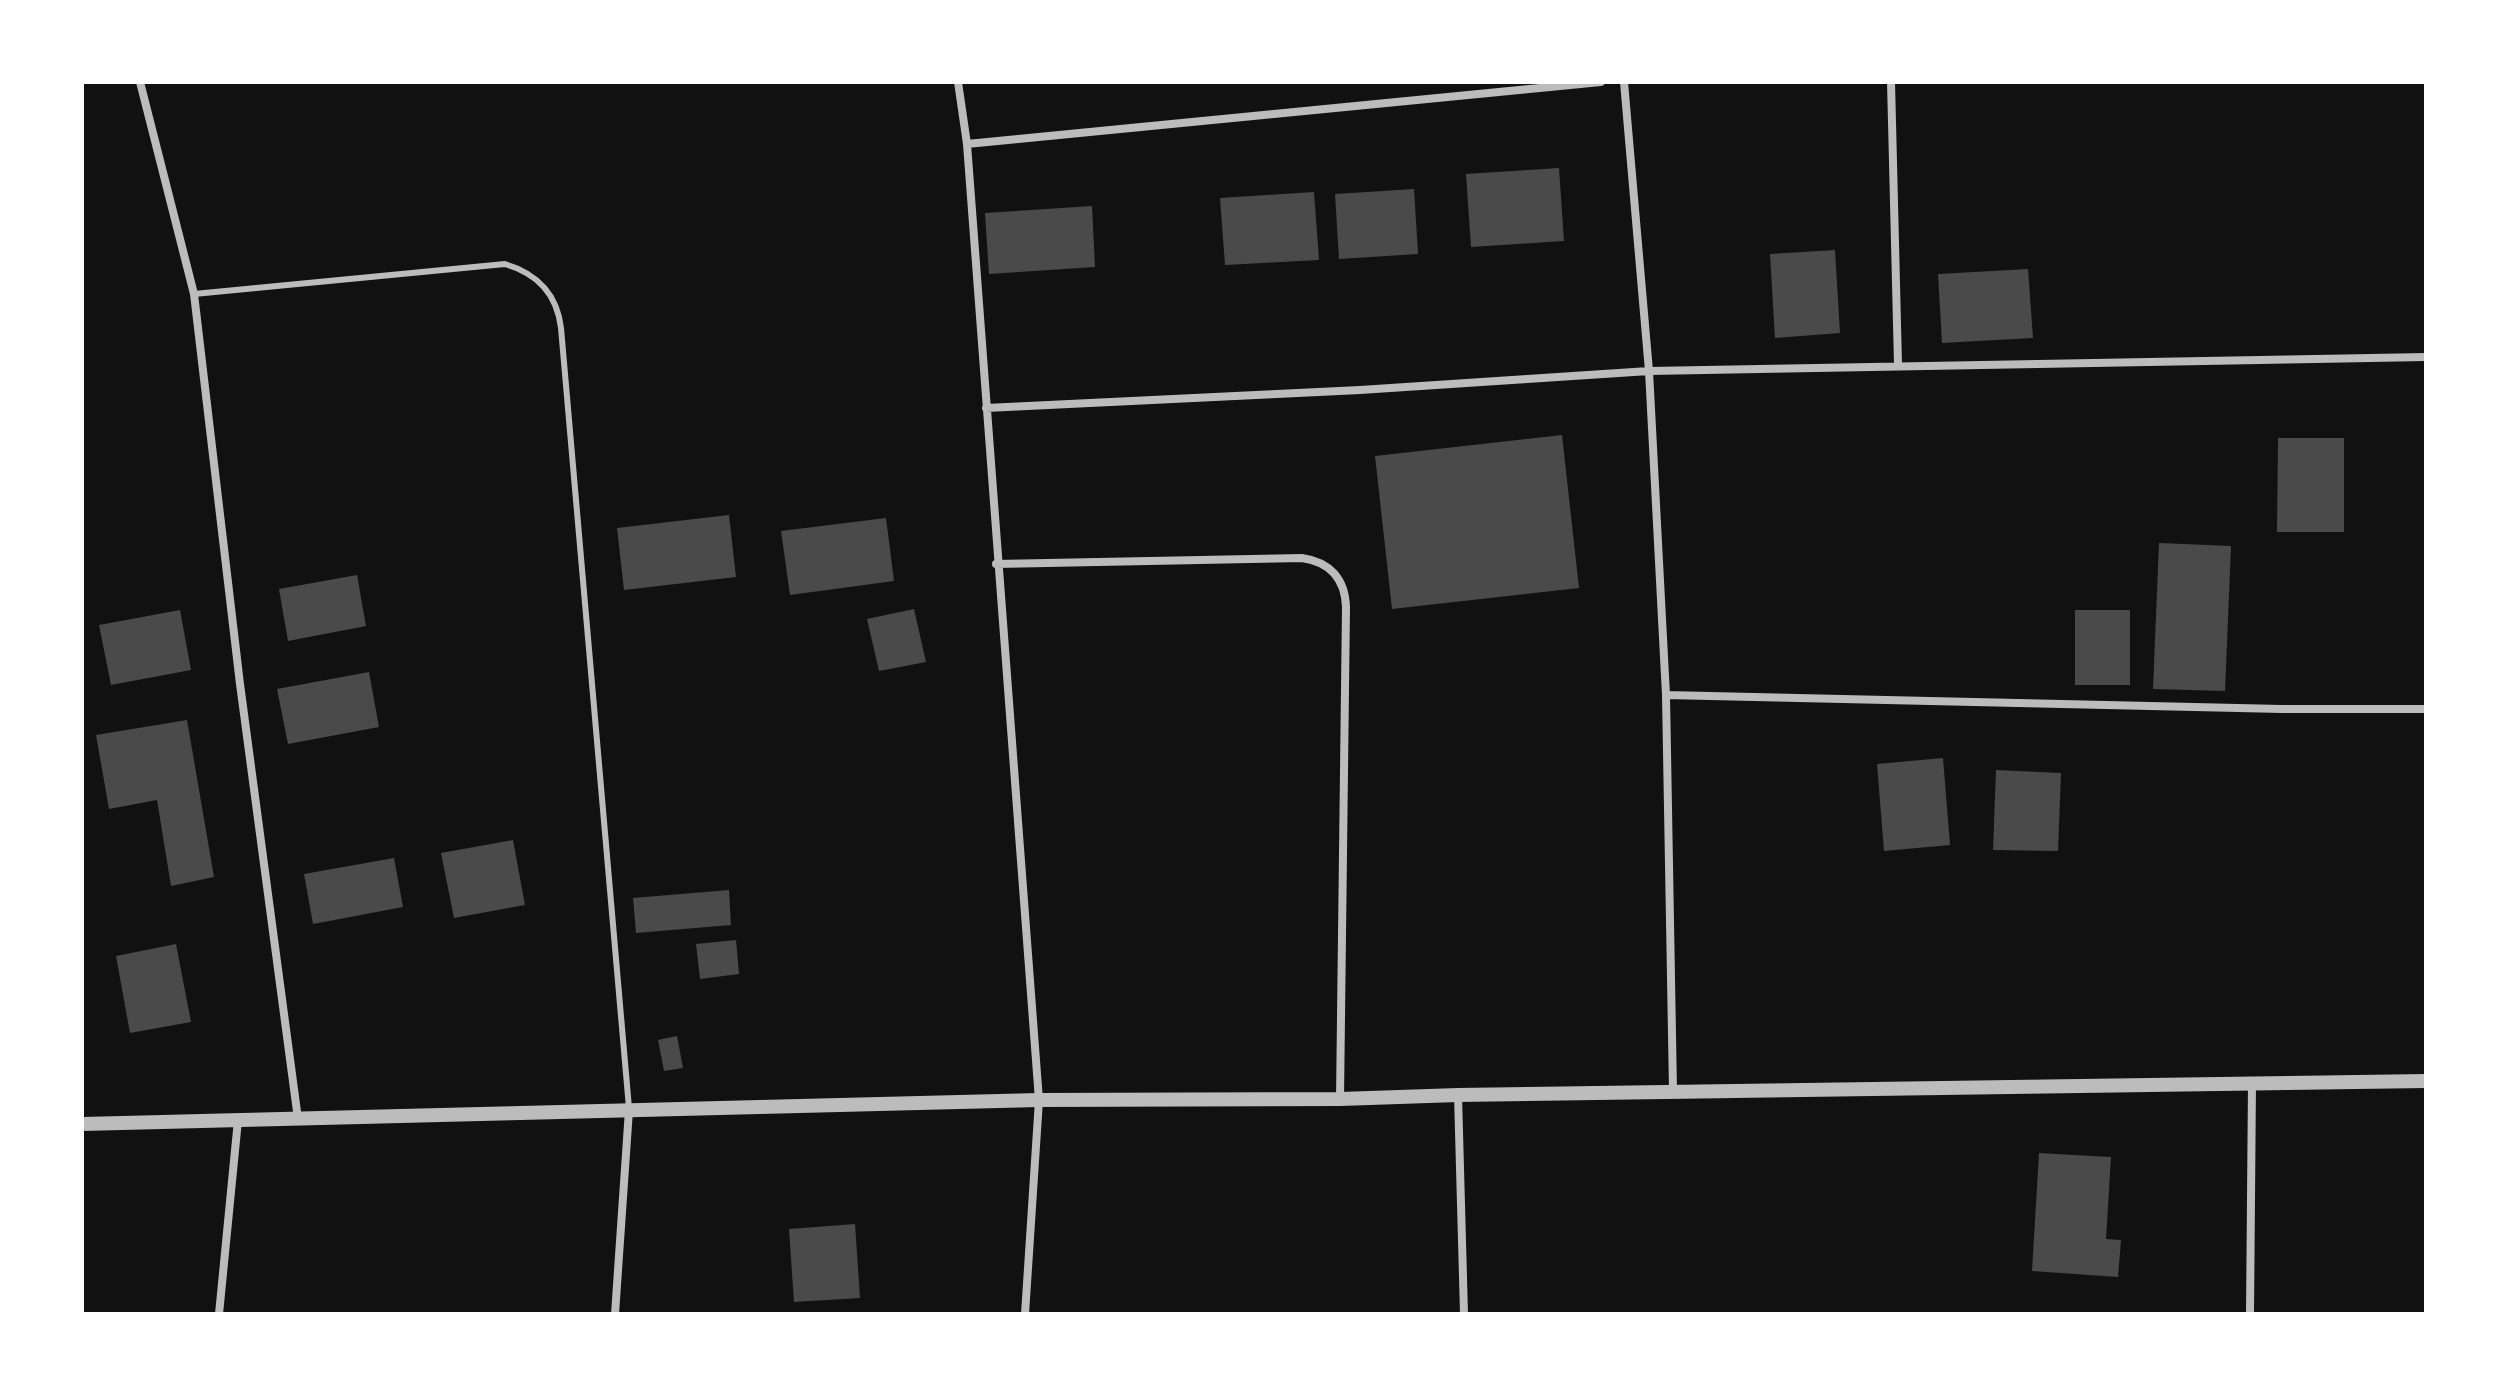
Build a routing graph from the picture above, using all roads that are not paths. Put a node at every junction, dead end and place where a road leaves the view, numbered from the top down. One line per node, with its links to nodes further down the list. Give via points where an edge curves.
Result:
1 (140, 82): 7 (street)
2 (958, 82): 6 (street)
3 (1601, 82): 6 (street)
4 (1624, 82): 10 (street)
5 (1891, 82): 9 (street)
6 (967, 144): 11 (street)
7 (194, 294): 21 (lane, via 505,264 534,276 554,299 561,328); 23 (street)
8 (2426, 357): 9 (street)
9 (1898, 364): 10 (street)
10 (1649, 371): 11 (street); 13 (street)
11 (986, 408): 12 (street)
12 (996, 564): 19 (street, via 1302,558 1324,564 1342,581 1346,607); 20 (street)
13 (1666, 695): 14 (street); 17 (street)
14 (2426, 709)
15 (2426, 1081): 16 (street)
16 (2252, 1082): 17 (street); 29 (street)
17 (1673, 1091): 18 (street)
18 (1458, 1095): 19 (street); 28 (street)
19 (1340, 1099): 20 (street)
20 (1039, 1100): 21 (street); 27 (street)
21 (629, 1109): 23 (street); 26 (street)
22 (238, 1119): 23 (street); 24 (street); 25 (street)
23 (298, 1119)
24 (82, 1124)
25 (219, 1314)
26 (615, 1314)
27 (1025, 1314)
28 (1464, 1314)
29 (2250, 1314)

